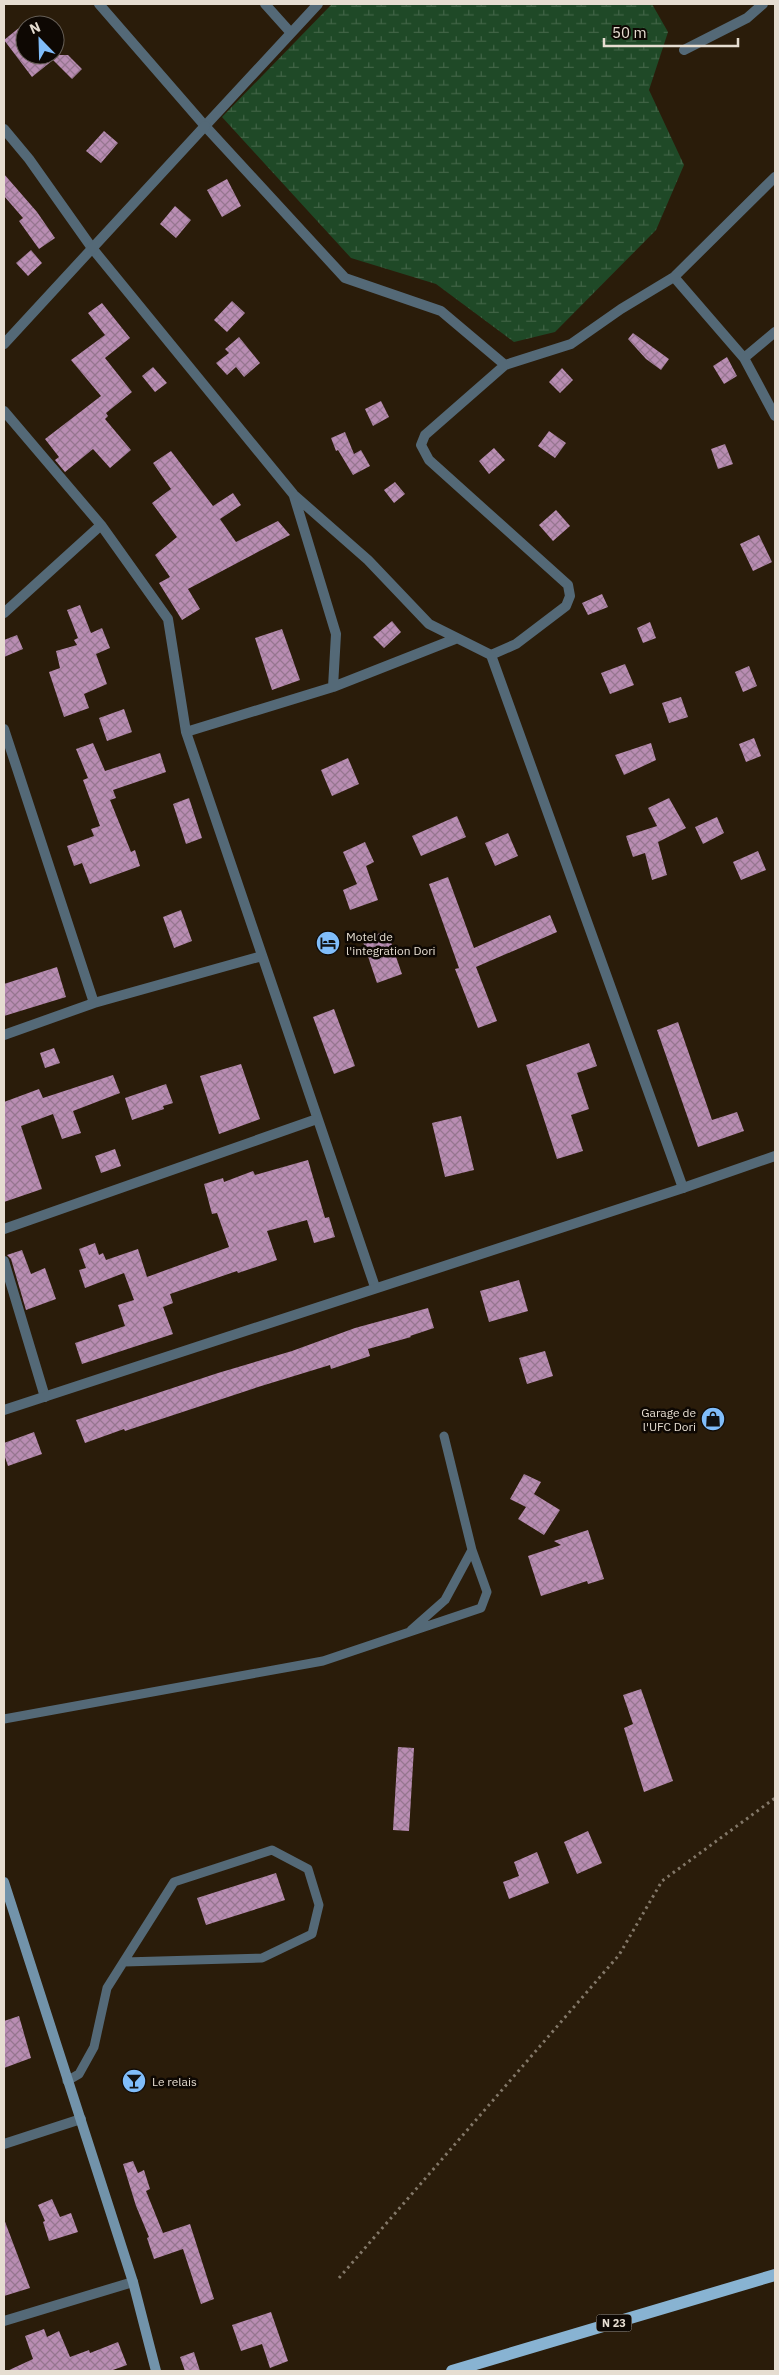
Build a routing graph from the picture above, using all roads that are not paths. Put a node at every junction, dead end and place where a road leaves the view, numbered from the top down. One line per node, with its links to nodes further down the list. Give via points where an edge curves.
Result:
1 (99, 4): 7 (street)
2 (265, 4): 5 (street)
3 (318, 4): 5 (street)
4 (763, 4): 6 (street, via 747,18)
5 (291, 33): 7 (street)
6 (684, 50)
7 (205, 126): 10 (street); 15 (street, via 345,278 441,312)
8 (4, 129): 10 (street)
9 (775, 177): 11 (street)
10 (92, 248): 13 (street); 18 (street)
11 (674, 277): 14 (street); 15 (street, via 572,344)
12 (775, 332): 14 (street)
13 (4, 344)
14 (744, 358): 17 (street)
15 (505, 365): 22 (street, via 425,436 421,445 429,460 568,585 570,596 566,606 516,644)
16 (4, 411): 19 (street)
17 (775, 416)
18 (294, 495): 21 (street, via 368,560 429,624); 23 (street, via 336,634)
19 (101, 525): 20 (street); 25 (street, via 168,619)
20 (4, 613)
21 (455, 639): 22 (street); 23 (street)
22 (491, 655): 31 (street)
23 (333, 687): 25 (street)
24 (4, 728): 27 (street)
25 (186, 732): 26 (street)
26 (262, 956): 27 (street); 29 (street)
27 (94, 1003): 28 (street)
28 (4, 1035)
29 (317, 1119): 32 (street); 34 (street)
30 (775, 1156): 31 (street)
31 (684, 1188): 34 (street)
32 (4, 1229)
33 (4, 1261): 35 (street)
34 (375, 1287): 35 (street)
35 (45, 1397): 36 (street)
36 (4, 1410)
37 (444, 1436): 38 (lane)
38 (472, 1550): 39 (lane, via 445,1600); 39 (lane, via 487,1592 481,1608)
39 (407, 1633): 40 (lane, via 323,1660)
40 (4, 1719)
41 (4, 1882): 43 (main road)
42 (124, 1962): 42 (lane, via 174,1882 272,1850 308,1869 319,1905 312,1934 262,1958); 43 (lane, via 107,1988 94,2047 79,2074)
43 (67, 2081): 44 (main road)
44 (81, 2119): 45 (street); 47 (main road)
45 (4, 2144)
46 (775, 2276): 50 (main road, N 23)
47 (133, 2282): 48 (street); 49 (main road)
48 (4, 2322)
49 (156, 2371)
50 (452, 2371)

